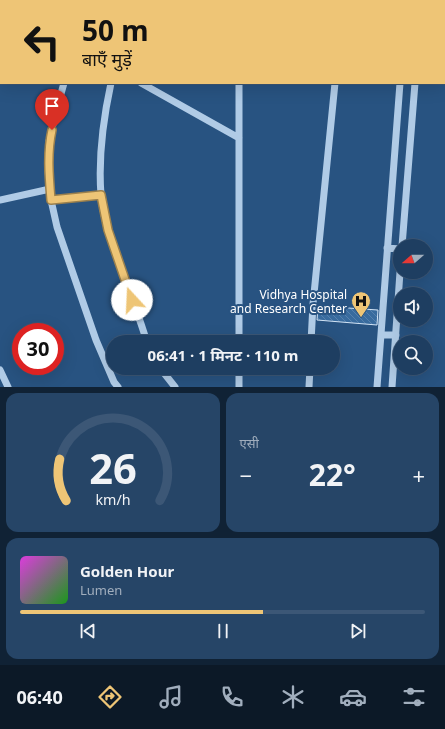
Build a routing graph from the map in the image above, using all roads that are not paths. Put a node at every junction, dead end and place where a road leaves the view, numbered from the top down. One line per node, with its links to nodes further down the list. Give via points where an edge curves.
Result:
1 (64, 84): 9 (street, via 50,141)
2 (111, 84): 10 (street, via 102,136)
3 (143, 84): 8 (street)
4 (239, 84): 8 (street)
5 (335, 84): 19 (street)
6 (400, 84): 14 (street)
7 (415, 84): 13 (street)
8 (239, 138): 18 (street)
9 (50, 189): 11 (street); 12 (street)
10 (101, 195): 12 (street); 17 (street, via 108,230)
11 (0, 200)
12 (51, 200): 29 (street, via 57,227 96,340)
13 (403, 239)
14 (388, 248): 15 (street); 20 (street)
15 (393, 248)
16 (400, 279): 22 (street)
17 (145, 335)
18 (239, 335)
19 (311, 335)
20 (381, 335): 21 (street); 33 (street)
21 (393, 335)
22 (396, 335)
23 (0, 370): 28 (street)
24 (393, 374): 34 (street)
25 (166, 375): 30 (street)
26 (239, 375): 31 (street)
27 (309, 375): 32 (street)
28 (8, 387)
29 (118, 387)
30 (175, 387)
31 (239, 387)
32 (308, 387)
33 (376, 387)
34 (392, 387)

